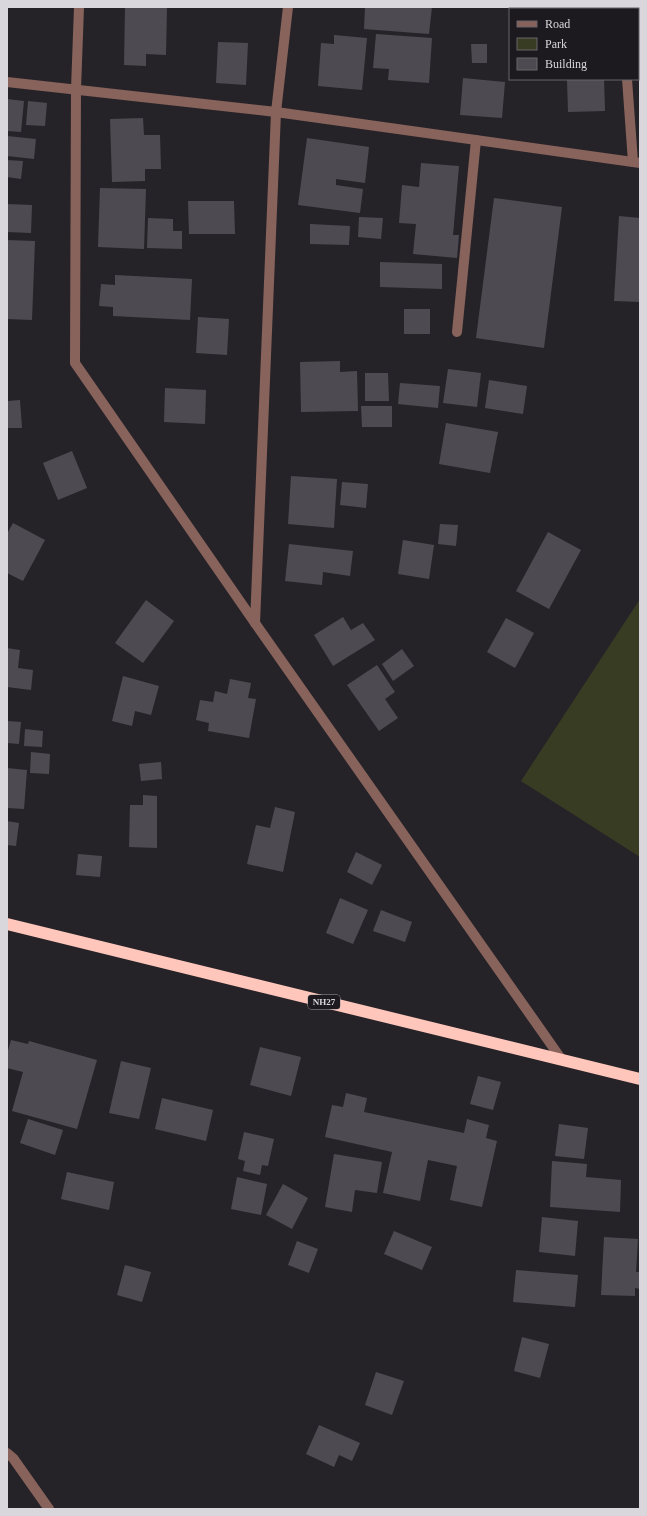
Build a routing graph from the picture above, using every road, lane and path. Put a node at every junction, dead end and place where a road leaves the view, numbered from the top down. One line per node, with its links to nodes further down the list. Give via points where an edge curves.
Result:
1 (79, 7): 5 (street)
2 (288, 7): 6 (street)
3 (627, 80): 8 (street)
4 (7, 82): 5 (street)
5 (76, 88): 6 (street); 10 (street, via 75,363)
6 (276, 112): 7 (street); 10 (street)
7 (476, 140): 8 (street); 9 (street)
8 (636, 163)
9 (457, 332)
10 (255, 623): 12 (street)
11 (7, 924): 12 (highway, NH27)
12 (562, 1060): 13 (highway, NH27)
13 (640, 1079)
14 (7, 1453): 15 (street)
15 (49, 1509)

